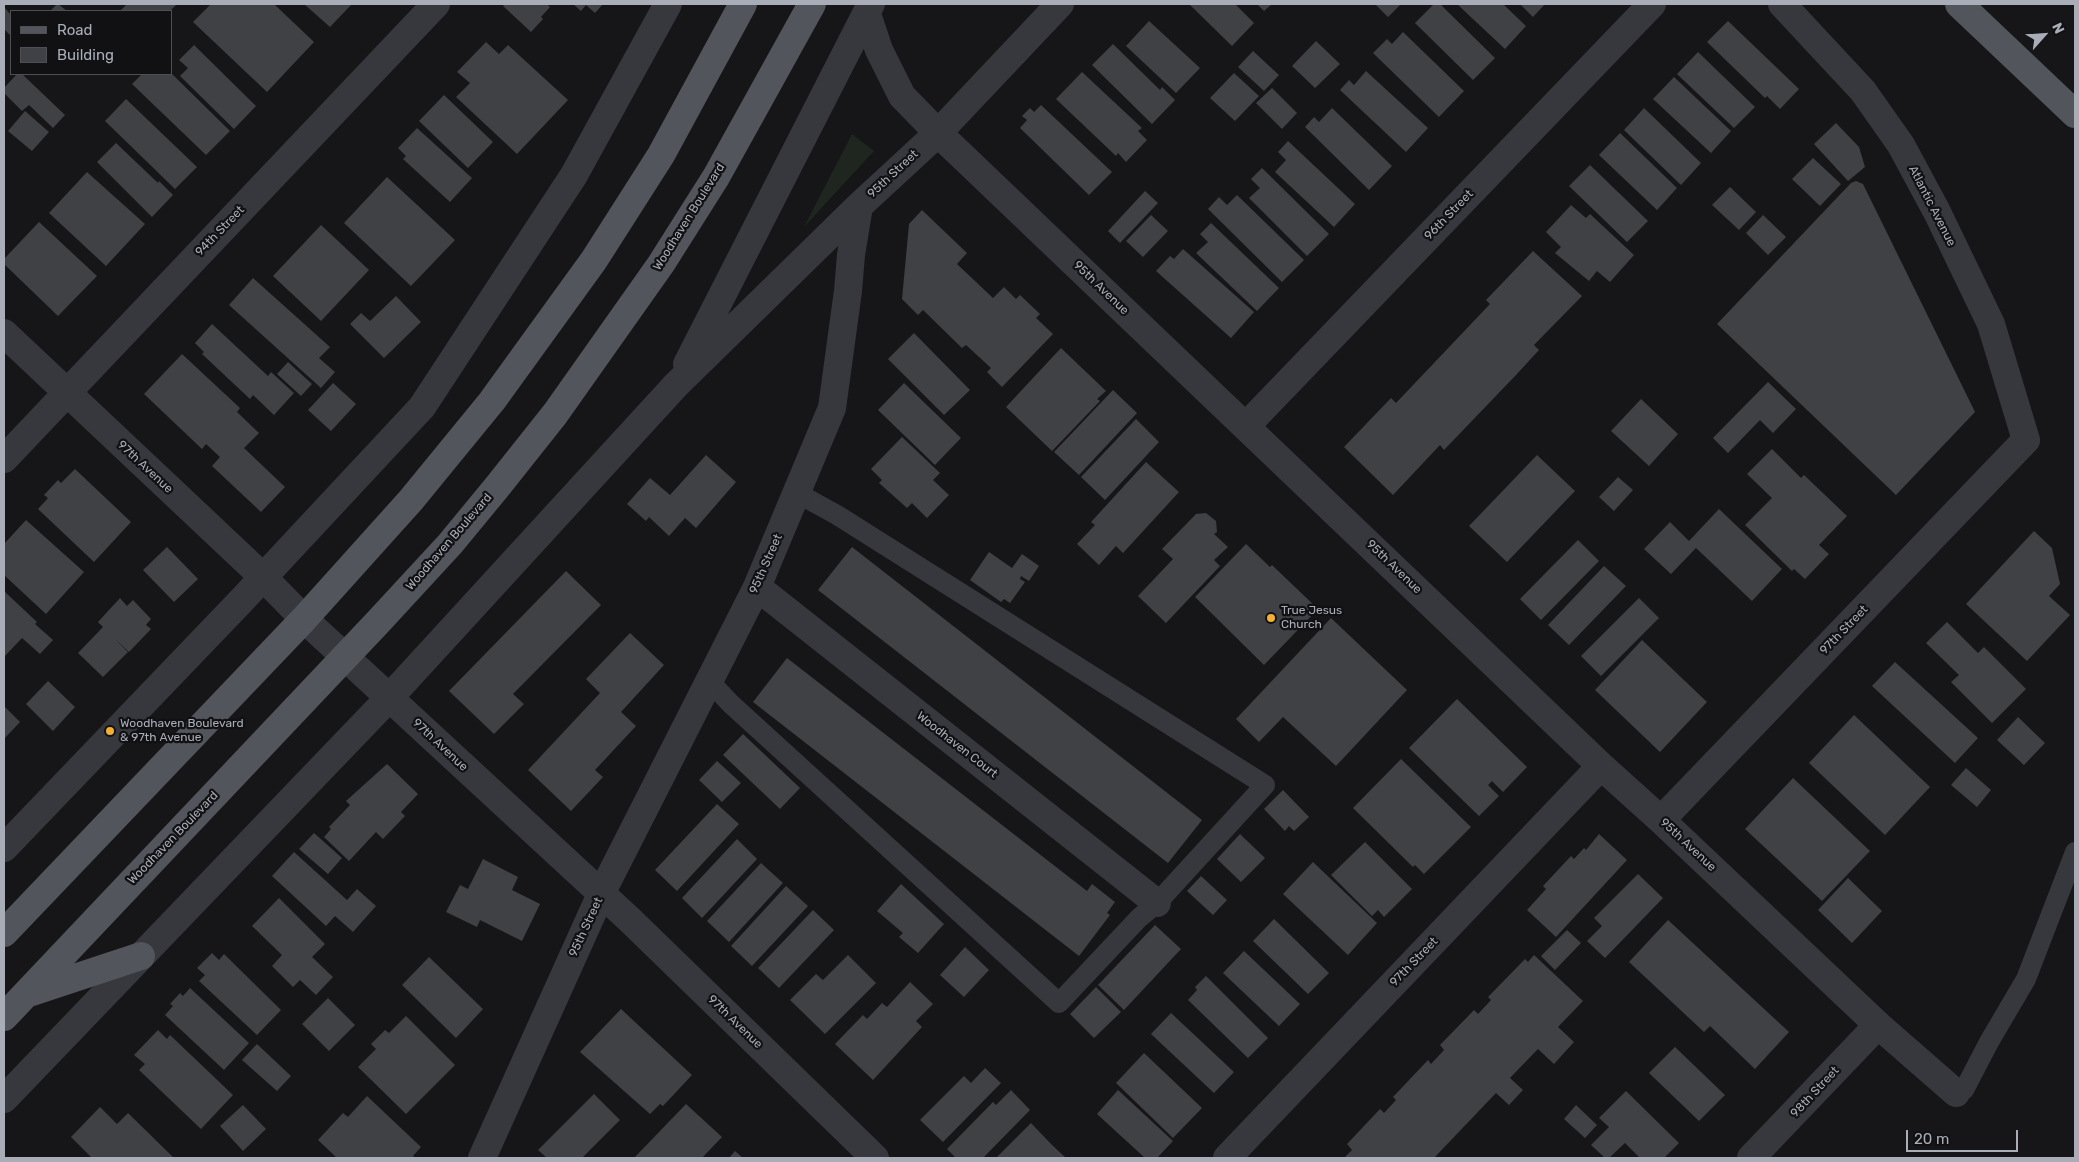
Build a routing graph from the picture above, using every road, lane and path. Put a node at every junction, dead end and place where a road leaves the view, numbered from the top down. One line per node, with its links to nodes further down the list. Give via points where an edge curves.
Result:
1 (436, 4): 15 (street, 94th Street)
2 (668, 4): 20 (street, via 574,175 422,407)
3 (743, 4): 22 (main road, via 661,156 530,351 440,466)
4 (812, 4): 23 (main road, Woodhaven Boulevard, via 716,177 661,264 566,398 450,544)
5 (1060, 4): 11 (street, 95th Street)
6 (1652, 4): 16 (street, 96th Street)
7 (1782, 4): 17 (street, Atlantic Avenue, via 1863,91 1901,145 1990,324)
8 (1959, 4): 10 (main road)
9 (869, 9): 11 (street, 95th Avenue, via 878,50 902,96); 14 (street)
10 (2075, 114)
11 (938, 133): 12 (street, 95th Street); 16 (street, 95th Avenue)
12 (859, 206): 14 (street); 19 (street, 95th Street, via 832,408)
13 (4, 333): 15 (street, 97th Avenue)
14 (676, 385): 25 (street)
15 (66, 393): 18 (street, 94th Street); 20 (street, 97th Avenue)
16 (1246, 426): 26 (street, 95th Avenue)
17 (2026, 440): 27 (street, 97th Street)
18 (4, 459)
19 (797, 493): 21 (street, 95th Street); 31 (lane, via 838,515 1265,785)
20 (263, 577): 22 (street, 97th Avenue); 28 (street)
21 (757, 588): 24 (street, 95th Street); 31 (street, Woodhaven Court)
22 (304, 620): 23 (street, 97th Avenue); 32 (main road)
23 (344, 657): 25 (street, 97th Avenue); 34 (main road, Woodhaven Boulevard)
24 (709, 681): 30 (street, 95th Street); 31 (lane, via 1060,1003 1138,918)
25 (389, 698): 30 (street, 97th Avenue); 33 (street)
26 (1601, 766): 27 (street, 95th Avenue); 41 (street, 97th Street)
27 (1661, 820): 36 (street, 95th Avenue)
28 (4, 848)
29 (2075, 852): 37 (lane, via 2026,979 1964,1090)
30 (601, 894): 39 (street, 95th Street); 40 (street, 97th Avenue)
31 (1157, 903)
32 (4, 933)
33 (141, 956): 34 (main road); 38 (street)
34 (25, 994): 35 (main road, Woodhaven Boulevard)
35 (4, 1017)
36 (1878, 1025): 37 (street, 95th Avenue); 42 (street, 98th Street)
37 (1956, 1093)
38 (4, 1099)
39 (482, 1158)
40 (874, 1158)
41 (1228, 1158)
42 (1751, 1158)

